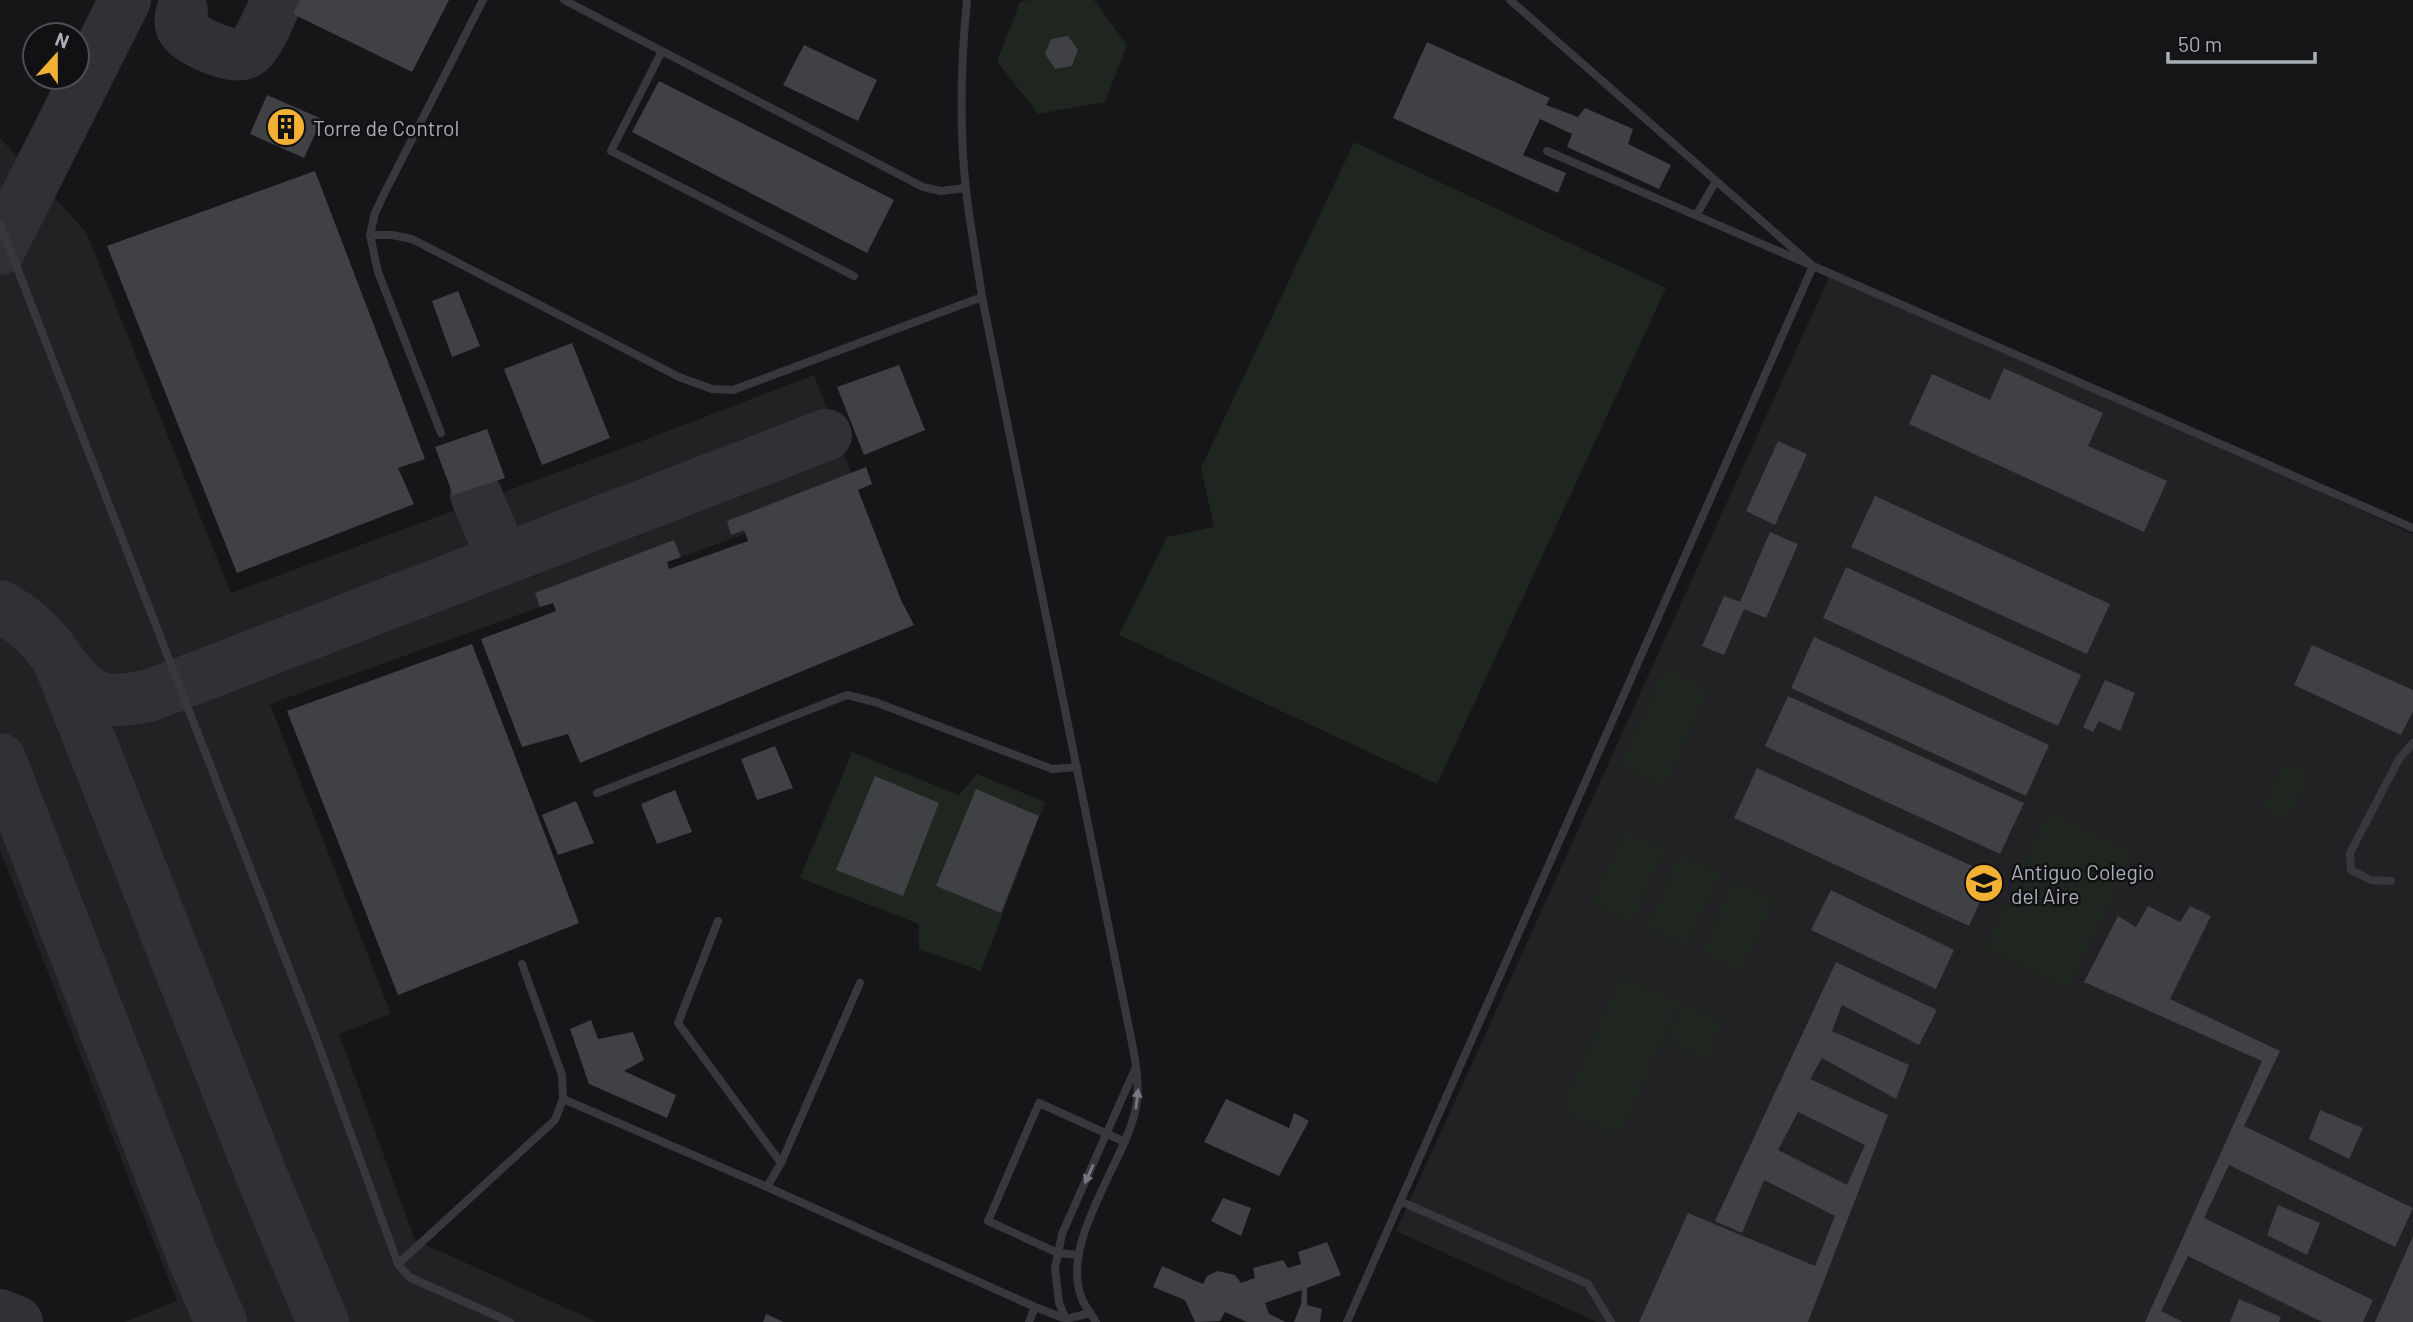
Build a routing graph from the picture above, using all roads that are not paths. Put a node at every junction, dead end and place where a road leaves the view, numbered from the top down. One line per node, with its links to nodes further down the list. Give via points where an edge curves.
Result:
1 (483, 0): 11 (lane, via 383,196)
2 (564, 0): 5 (lane)
3 (967, 0): 8 (lane, via 963,50)
4 (1510, 0): 7 (lane)
5 (662, 51): 8 (lane, via 923,187 941,191); 13 (lane, via 611,150)
6 (1547, 151): 9 (lane)
7 (1716, 181): 9 (lane); 12 (lane)
8 (966, 188): 14 (lane)
9 (1697, 214): 12 (lane)
10 (0, 224): 33 (lane, via 315,1035)
11 (370, 235): 14 (lane, via 412,239 679,377 712,389 733,390); 15 (lane, via 378,272)
12 (1813, 266): 16 (lane); 30 (lane)
13 (854, 276)
14 (982, 297): 18 (lane)
15 (442, 433)
16 (2413, 528)
17 (2413, 743): 20 (lane, via 2399,759 2350,853 2351,870 2371,880)
18 (1077, 767): 19 (lane, via 1052,769 847,695); 24 (lane)
19 (597, 793)
20 (2391, 881)
21 (718, 921): 28 (lane, via 678,1023)
22 (522, 964): 25 (lane, via 562,1075)
23 (860, 983): 28 (lane)
24 (1136, 1067): 26 (lane); 27 (lane, one-way to 24, via 1136,1110)
25 (563, 1099): 29 (lane); 33 (lane, via 555,1119)
26 (1107, 1133): 27 (lane); 31 (lane, one-way to 31); 31 (lane, via 1039,1103 988,1221)
27 (1125, 1142): 32 (lane, via 1082,1238)
28 (781, 1163): 29 (lane)
29 (767, 1186): 34 (lane)
30 (1400, 1201): 40 (lane); 41 (lane, via 1588,1284)
31 (1058, 1253): 32 (lane); 36 (lane, via 1059,1303)
32 (1079, 1255): 35 (lane, via 1076,1265 1082,1298)
33 (398, 1264): 37 (lane, via 409,1277)
34 (1035, 1307): 36 (lane); 38 (lane)
35 (1091, 1312): 36 (lane); 39 (lane)
36 (1066, 1321)
37 (510, 1322)
38 (1029, 1322)
39 (1096, 1322)
40 (1347, 1322)
41 (1611, 1322)

